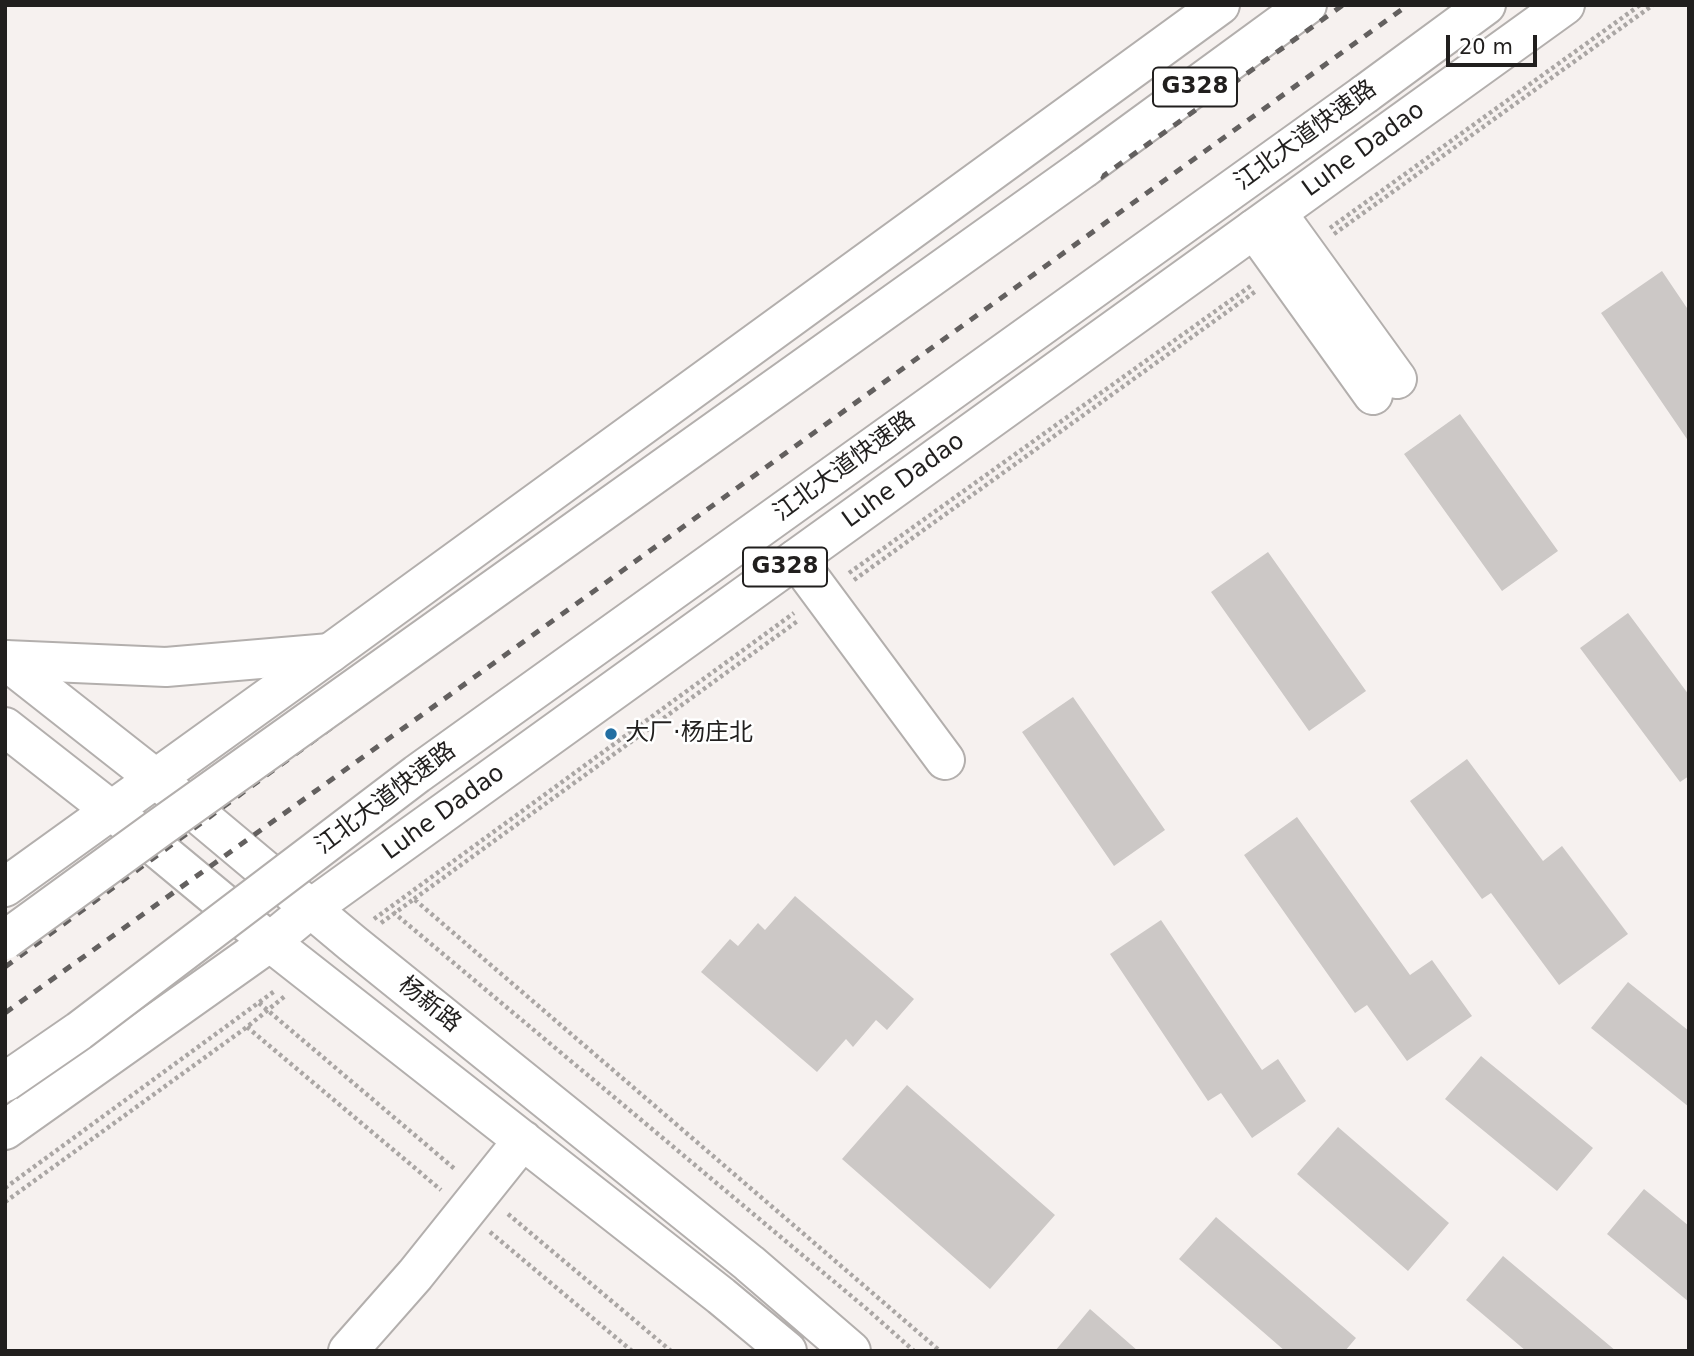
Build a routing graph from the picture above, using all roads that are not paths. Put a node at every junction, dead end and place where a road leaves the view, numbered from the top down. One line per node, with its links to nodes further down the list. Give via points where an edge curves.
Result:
1 (1220, 5): 8 (main road, G328)
2 (1307, 5): 16 (main road, G328, bridge)
3 (1486, 5): 18 (main road, 江北大道快速路 / G328, bridge, via 429,765 90,1023)
4 (1565, 5): 5 (main road, Luhe Dadao / G328)
5 (1266, 221): 6 (main road); 7 (main road, Luhe Dadao / G328)
6 (1385, 387)
7 (796, 559): 11 (main road); 15 (main road, Luhe Dadao / G328)
8 (330, 653): 9 (main road, via 166,667); 12 (main road, G328)
9 (6, 660): 12 (main road, 杨新路)
10 (5, 727): 13 (main road, 杨新路)
11 (945, 760)
12 (155, 778): 13 (main road, G328); 15 (main road, 杨新路)
13 (111, 810): 14 (main road, G328); 17 (main road, 杨新路)
14 (5, 887)
15 (310, 909): 17 (main road, Luhe Dadao / G328); 23 (main road, 杨新路, via 749,1263)
16 (5, 940)
17 (270, 942): 19 (main road, Luhe Dadao / G328); 20 (main road, 杨新路)
18 (5, 1082)
19 (5, 1130)
20 (523, 1140): 21 (main road); 22 (main road, 杨新路)
21 (348, 1351)
22 (787, 1351)
23 (851, 1351)

